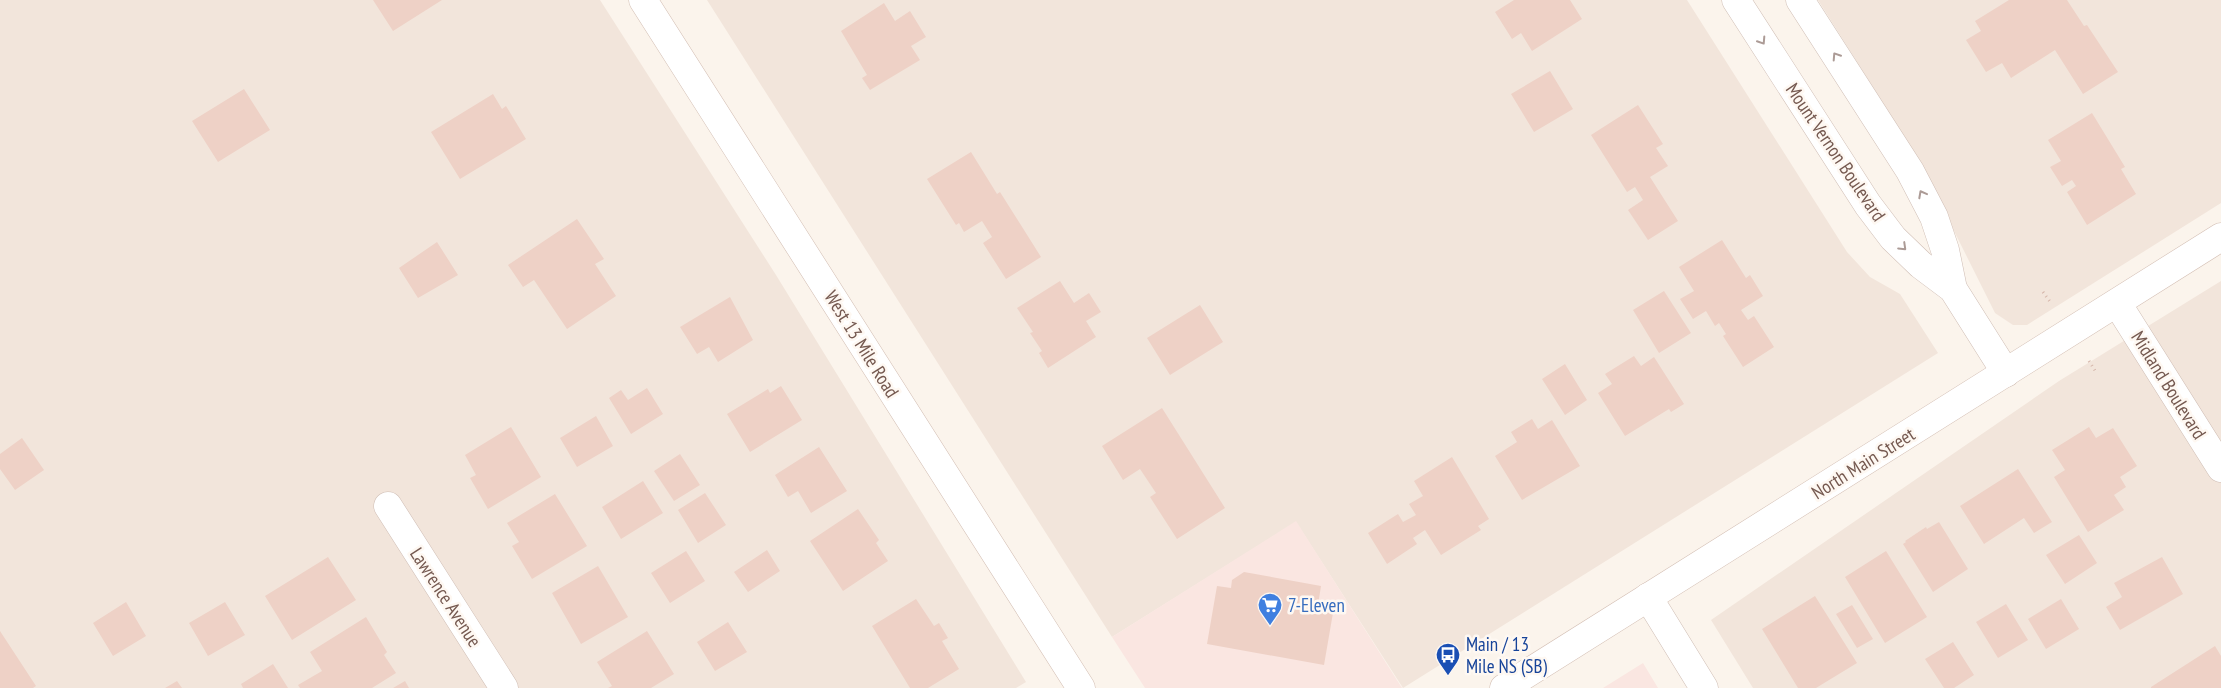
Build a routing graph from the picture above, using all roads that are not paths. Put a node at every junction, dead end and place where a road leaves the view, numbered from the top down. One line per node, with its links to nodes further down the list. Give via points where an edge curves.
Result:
1 (644, 0): 12 (main road, West 13 Mile Road)
2 (1736, 0): 5 (main road, Mount Vernon Boulevard, one-way to 5, via 1868,205 1921,264)
3 (1800, 0): 5 (main road, Mount Vernon Boulevard, one-way to 3, via 1934,217)
4 (2221, 237): 6 (main road, North Main Street)
5 (1954, 289): 7 (main road, Mount Vernon Boulevard)
6 (2117, 303): 7 (main road, North Main Street); 8 (main road, Midland Boulevard)
7 (2006, 373): 10 (main road, North Main Street)
8 (2221, 468)
9 (388, 506): 11 (main road, Lawrence Avenue)
10 (1648, 597): 13 (main road, North Main Street); 14 (main road)
11 (504, 688)
12 (1081, 688)
13 (1504, 688)
14 (1704, 688)

